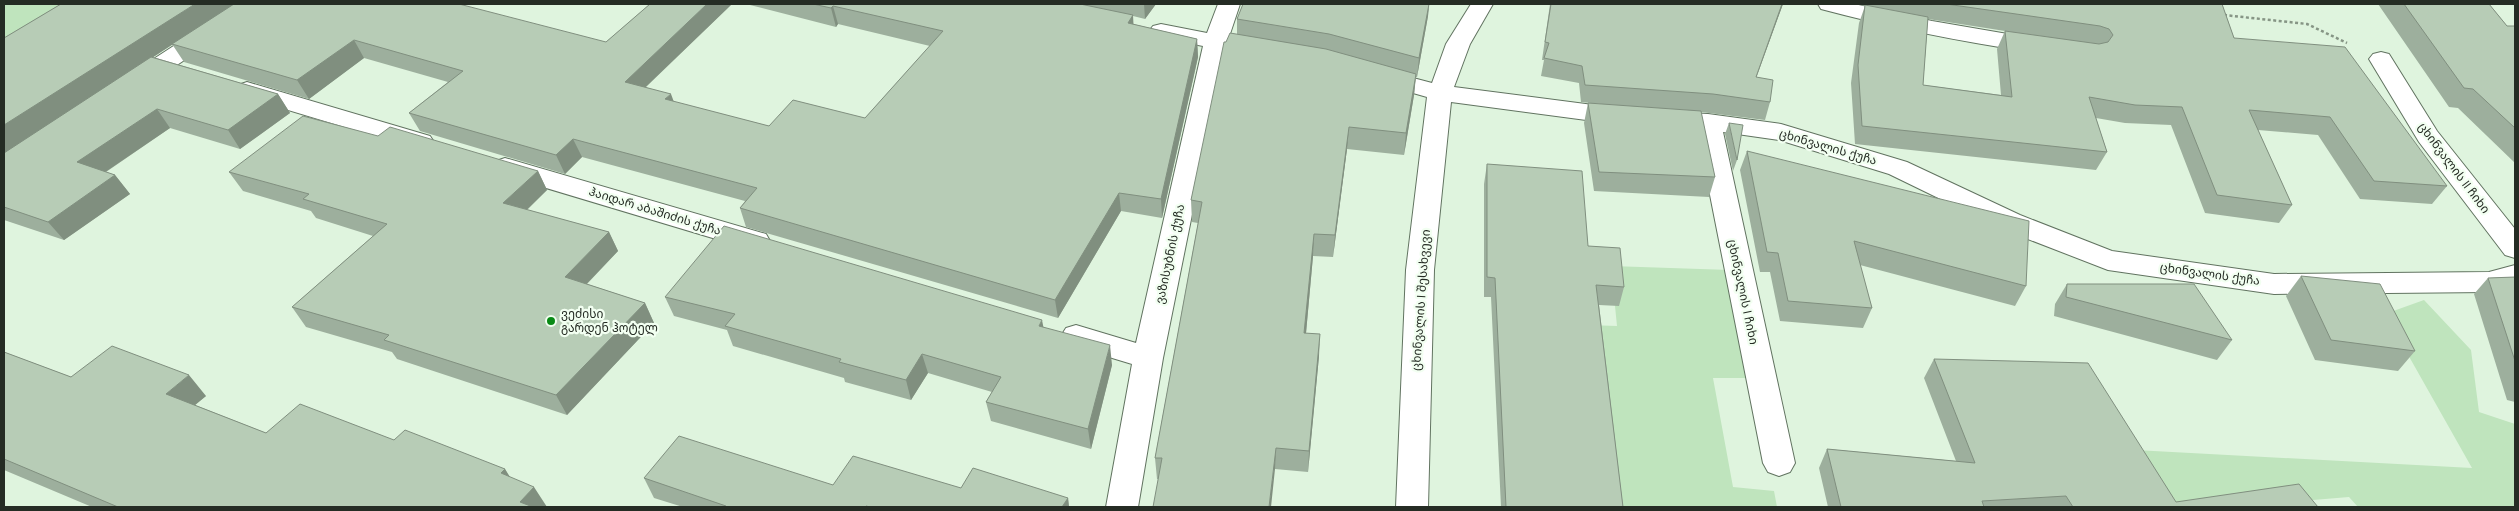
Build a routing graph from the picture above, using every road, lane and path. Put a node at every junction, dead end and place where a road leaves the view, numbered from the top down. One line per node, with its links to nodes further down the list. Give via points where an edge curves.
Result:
1 (253, 4): 11 (street)
2 (1229, 4): 7 (street, ვაზისუბნის ქუჩა)
3 (1482, 4): 16 (street, ცხინვალის I შესახვევი, via 1458,44)
4 (1829, 4): 8 (street, via 1954,34)
5 (2220, 14): 10 (path, via 2307,24)
6 (1138, 26): 7 (street)
7 (1215, 43): 9 (street); 24 (street, ვაზისუბნის ქუჩა)
8 (2061, 49)
9 (1281, 54)
10 (2381, 59): 21 (street, ცხინვალის II ჩიხი, via 2428,136)
11 (161, 64): 13 (street); 15 (street)
12 (1356, 70): 16 (street, ცხინვალის ქუჩა)
13 (188, 72)
14 (226, 83): 18 (street)
15 (120, 92)
16 (1440, 93): 17 (street, ცხინვალის ქუჩა, via 1608,116); 27 (street, ცხინვალის I შესახვევი, via 1420,270)
17 (1708, 122): 22 (street, ცხინვალის ქუჩა, via 1781,132 1898,168 2011,222 2108,260 2274,284 2489,282); 25 (street, ცხინვალის I ჩიხი)
18 (444, 148)
19 (482, 160): 20 (street, ჰაიდარ აბაშიძის ქუჩა)
20 (777, 248)
21 (2515, 248)
22 (2515, 275)
23 (1053, 330): 24 (street)
24 (1148, 358): 26 (street, ვაზისუბნის ქუჩა)
25 (1779, 462)
26 (1122, 507)
27 (1412, 507)

